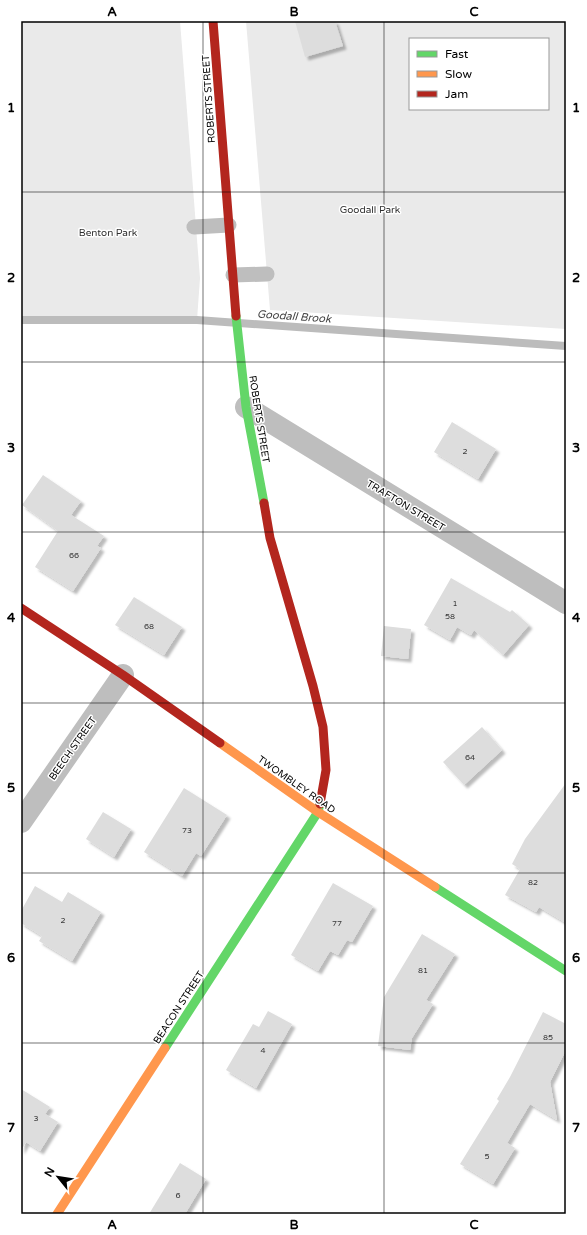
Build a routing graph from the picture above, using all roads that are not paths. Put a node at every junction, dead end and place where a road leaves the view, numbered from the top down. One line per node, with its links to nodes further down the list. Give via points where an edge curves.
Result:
1 (213, 21): 2 (street, ROBERTS STREET)
2 (229, 225): 3 (lane); 5 (street, ROBERTS STREET)
3 (194, 227)
4 (266, 274): 5 (lane)
5 (233, 275): 6 (street, ROBERTS STREET)
6 (246, 407): 7 (street, TRAFTON STREET); 10 (street, ROBERTS STREET, via 270,538 323,727 326,770)
7 (566, 603)
8 (21, 608): 9 (street, TWOMBLEY ROAD)
9 (123, 675): 10 (street, TWOMBLEY ROAD); 11 (street, BEECH STREET)
10 (318, 812): 12 (street, TWOMBLEY ROAD); 13 (street, BEACON STREET)
11 (21, 822)
12 (566, 971)
13 (57, 1214)

